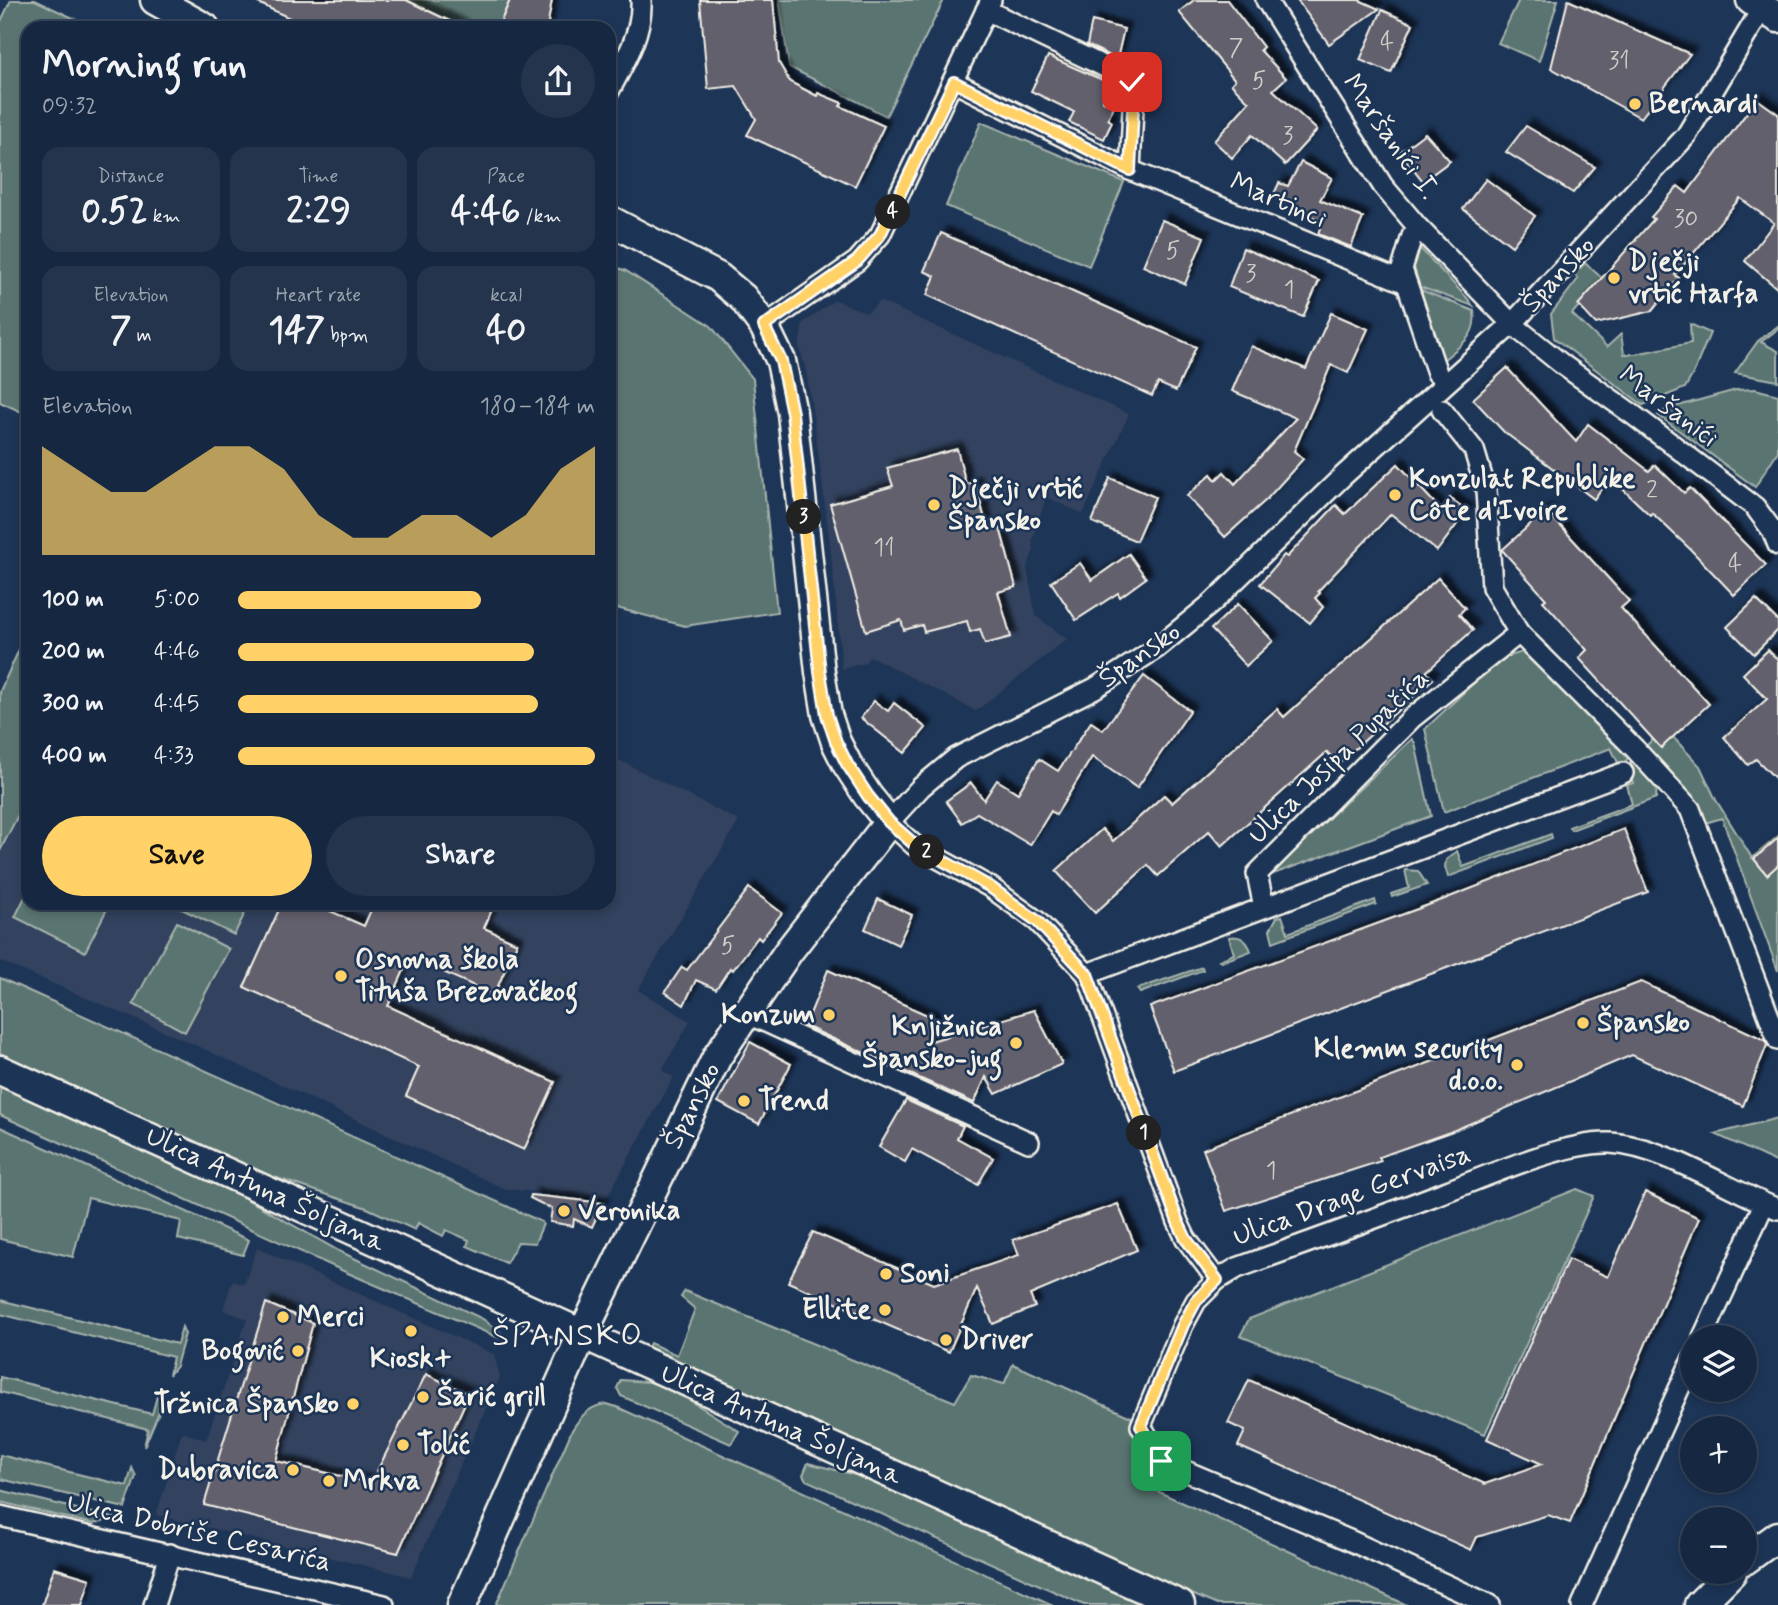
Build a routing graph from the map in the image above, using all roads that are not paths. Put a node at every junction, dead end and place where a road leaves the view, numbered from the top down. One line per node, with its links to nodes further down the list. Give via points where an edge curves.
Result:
1 (155, 0): 6 (street)
2 (641, 0): 7 (street, via 631,47)
3 (1266, 0): 13 (street, Maršanići I., via 1383,186)
4 (989, 5): 8 (street); 9 (street, via 1132,82)
5 (1764, 8): 13 (street, Špansko, via 1686,136)
6 (192, 21)
7 (616, 77)
8 (954, 82): 9 (street, Martinci); 14 (street, via 880,235 857,261)
9 (1130, 170): 12 (street, Martinci)
10 (616, 224): 14 (street, via 718,277)
11 (1412, 236): 12 (street, via 1402,269)
12 (1406, 283): 15 (street)
13 (1512, 324): 17 (street, Maršanići, via 1755,507); 20 (street, Špansko, via 1343,475 1212,603 1157,648 1095,688 957,758 921,786)
14 (764, 326): 20 (street, via 781,361 792,413 827,715 847,764)
15 (1437, 373)
16 (1442, 410): 18 (street, via 1474,450 1486,490 1492,587)
17 (1778, 545)
18 (1519, 633): 21 (street, Ulica Josipa Pupačića, via 1412,718 1257,874); 24 (street, via 1690,809)
19 (1623, 773): 21 (street)
20 (889, 822): 22 (street, via 915,845 990,887 1037,921); 23 (street, Špansko)
21 (1264, 907): 22 (street)
22 (1087, 974): 28 (street, via 1178,1222)
23 (746, 1013): 26 (street); 30 (street, Špansko, via 706,1078)
24 (1776, 1035)
25 (0, 1070): 30 (street, Ulica Antuna Šoljana)
26 (1029, 1142)
27 (1771, 1206): 28 (street, Ulica Drage Gervaisa, via 1636,1148 1584,1144 1237,1268); 29 (street, Ulica Drage Gervaisa)
28 (1217, 1280): 41 (street, Ulica Drage Gervaisa, via 1196,1301 1183,1325 1141,1426 1161,1461)
29 (1709, 1325)
30 (582, 1335): 39 (street, Špansko); 40 (street, Ulica Antuna Šoljana)
31 (1680, 1387): 42 (street)
32 (0, 1516): 35 (street, Ulica Dobriše Cesarića)
33 (1778, 1536): 34 (street)
34 (1757, 1551)
35 (170, 1554): 37 (street); 38 (street, Ulica Dobriše Cesarića)
36 (1720, 1584): 43 (street)
37 (154, 1605)
38 (384, 1605)
39 (462, 1605)
40 (1180, 1605)
41 (1490, 1605)
42 (1582, 1605)
43 (1699, 1605)

